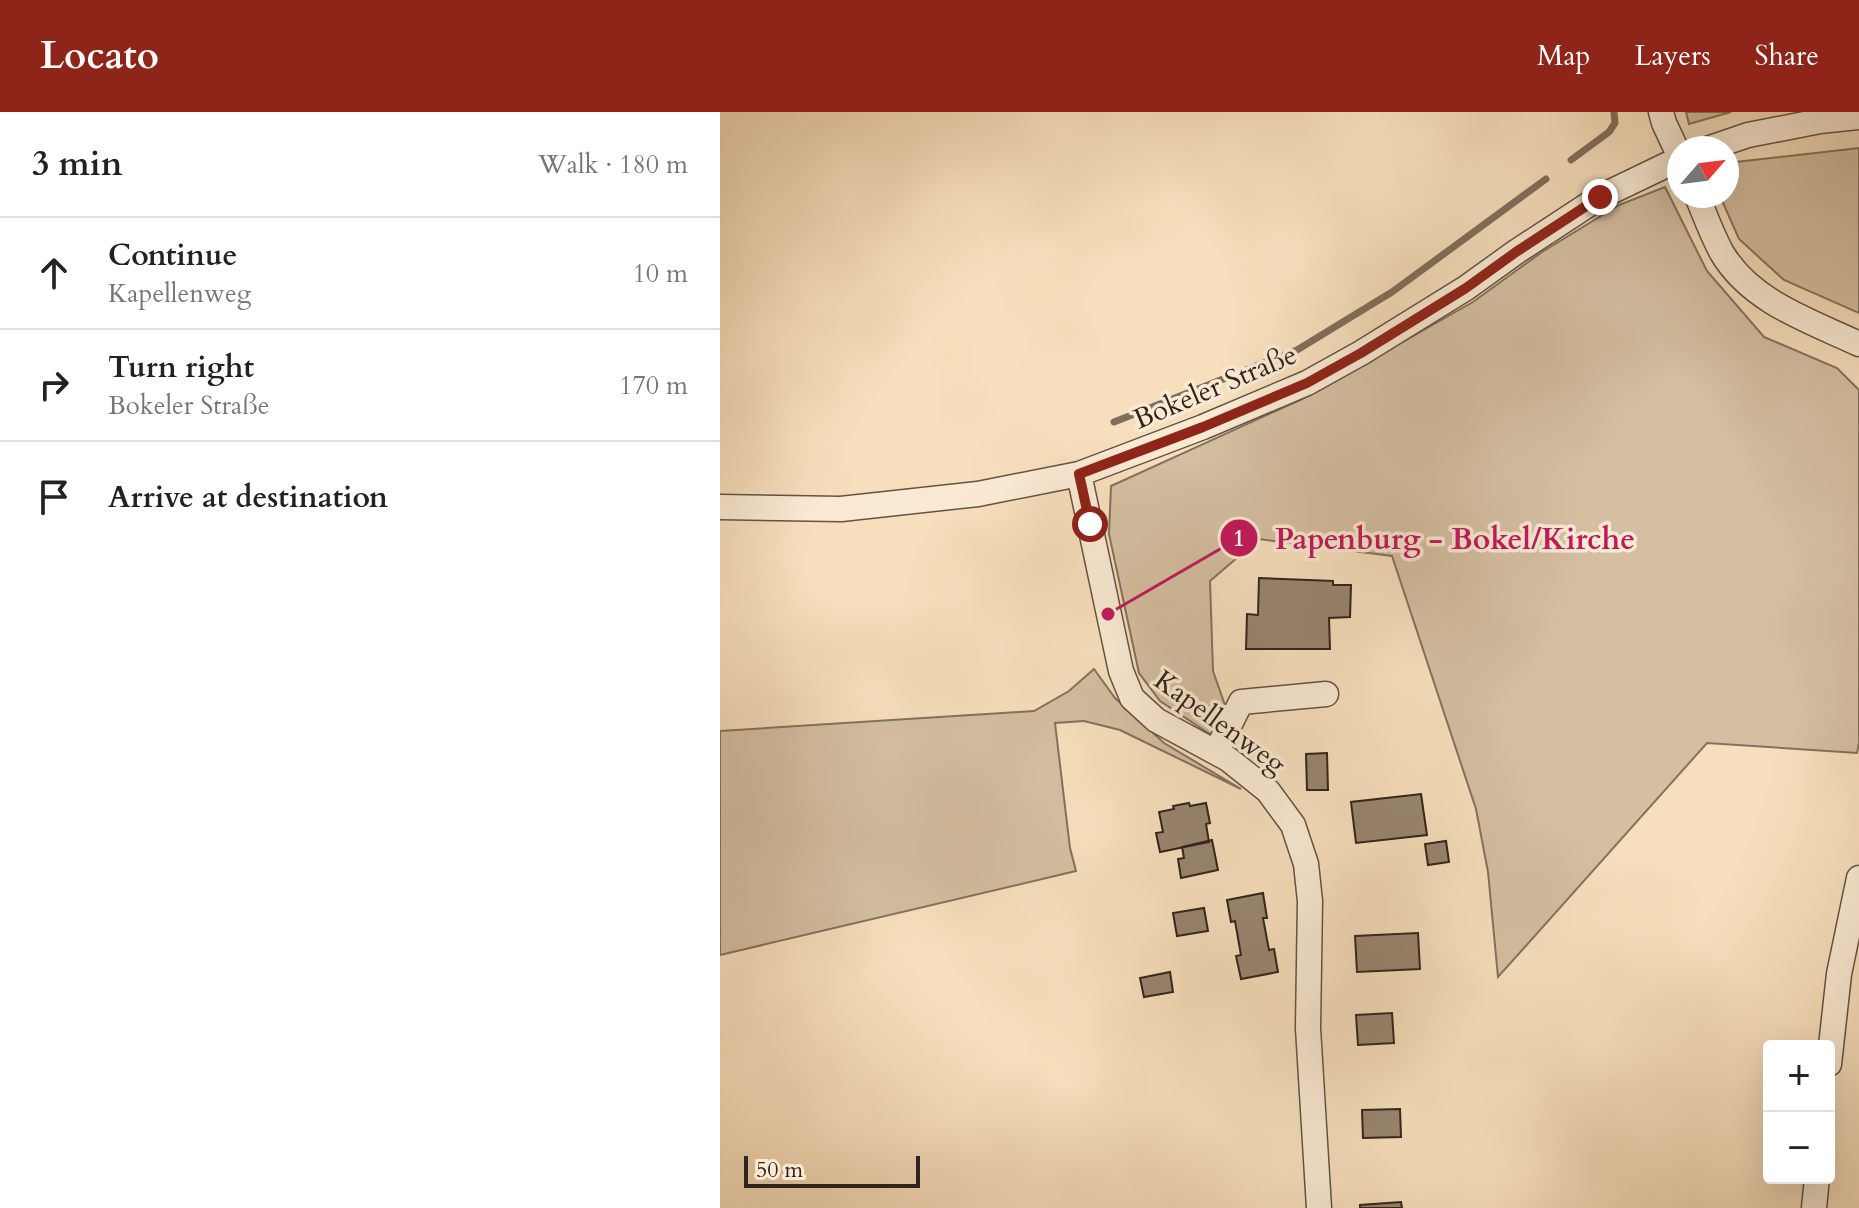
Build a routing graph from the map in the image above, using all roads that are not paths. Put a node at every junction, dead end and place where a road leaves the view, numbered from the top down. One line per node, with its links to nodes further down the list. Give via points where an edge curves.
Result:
1 (1661, 112): 3 (street)
2 (1859, 117): 4 (street)
3 (1670, 136)
4 (1739, 138)
5 (1667, 157): 8 (street, Bokeler Straße, via 1466,288 1307,383)
6 (1702, 208): 7 (street, via 1722,253 1746,284)
7 (1859, 344)
8 (1079, 474): 9 (street, Bokeler Straße, via 978,494 841,509); 11 (street, Kapellenweg, via 1121,671 1132,698 1156,720)
9 (720, 507)
10 (1326, 694): 11 (street, via 1241,702)
11 (1216, 752): 15 (street, Kapellenweg, via 1268,791 1293,825 1306,864 1308,1028)
12 (1859, 878): 13 (street)
13 (1832, 1040)
14 (1816, 1184): 16 (street)
15 (1319, 1208)
16 (1814, 1208)

